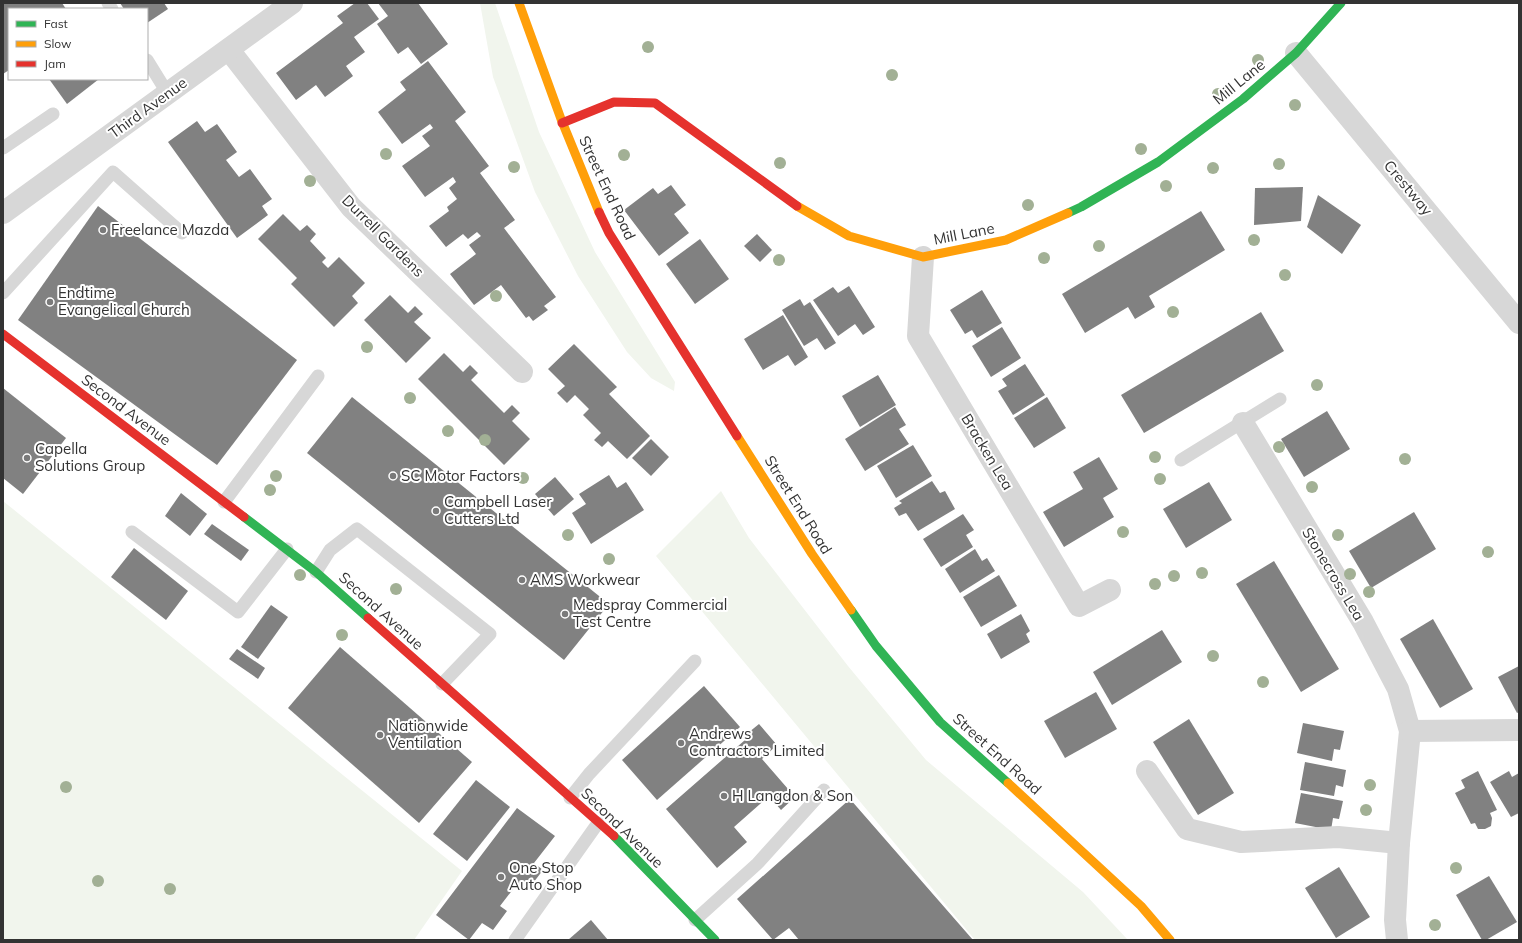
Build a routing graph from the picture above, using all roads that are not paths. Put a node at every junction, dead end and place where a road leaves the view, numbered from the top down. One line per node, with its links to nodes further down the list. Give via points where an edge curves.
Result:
1 (292, 3): 4 (street, Third Avenue)
2 (519, 3): 9 (street, Street End Road)
3 (1341, 3): 5 (street, Mill Lane)
4 (229, 50): 7 (street, Third Avenue); 17 (street, Durrell Gardens, via 351,207)
5 (1296, 53): 13 (street, Mill Lane, via 1243,99 1158,162 1081,207 1006,240); 15 (street, Crestway)
6 (148, 62): 7 (lane)
7 (168, 94): 11 (street, Third Avenue)
8 (53, 114): 10 (lane)
9 (562, 123): 13 (street, Mill Lane, via 614,102 656,103 802,209 849,236); 39 (street, Street End Road, via 609,233 812,554 876,646 940,722 1141,906)
10 (3, 148)
11 (3, 213)
12 (182, 233): 14 (lane, via 113,172)
13 (923, 257): 26 (street, Bracken Lea, via 918,336 1079,606)
14 (3, 293)
15 (1519, 323)
16 (3, 334): 22 (street, Second Avenue)
17 (522, 372)
18 (318, 376): 22 (lane)
19 (1280, 399): 20 (lane)
20 (1242, 423): 21 (lane); 30 (street, Stonecross Lea, via 1363,622 1398,689)
21 (1181, 460)
22 (224, 502): 24 (street, Second Avenue)
23 (132, 532): 24 (lane, via 238,612)
24 (287, 549): 25 (street, Second Avenue)
25 (316, 572): 28 (street, Second Avenue); 28 (lane, via 330,550 357,529 490,634)
26 (1110, 590)
27 (695, 661): 33 (lane, via 589,774)
28 (442, 684): 33 (street, Second Avenue)
29 (1519, 730): 30 (street)
30 (1410, 731): 35 (street, Stonecross Lea)
31 (1147, 771): 35 (street, via 1187,829 1242,842 1338,837)
32 (824, 790): 36 (lane, via 757,864)
33 (570, 798): 34 (street, Second Avenue)
34 (598, 823): 36 (street, Second Avenue); 37 (lane)
35 (1399, 843): 40 (street, Stonecross Lea, via 1395,920)
36 (696, 920): 38 (street, Second Avenue)
37 (515, 940)
38 (715, 940)
39 (1170, 940)
40 (1397, 940)

